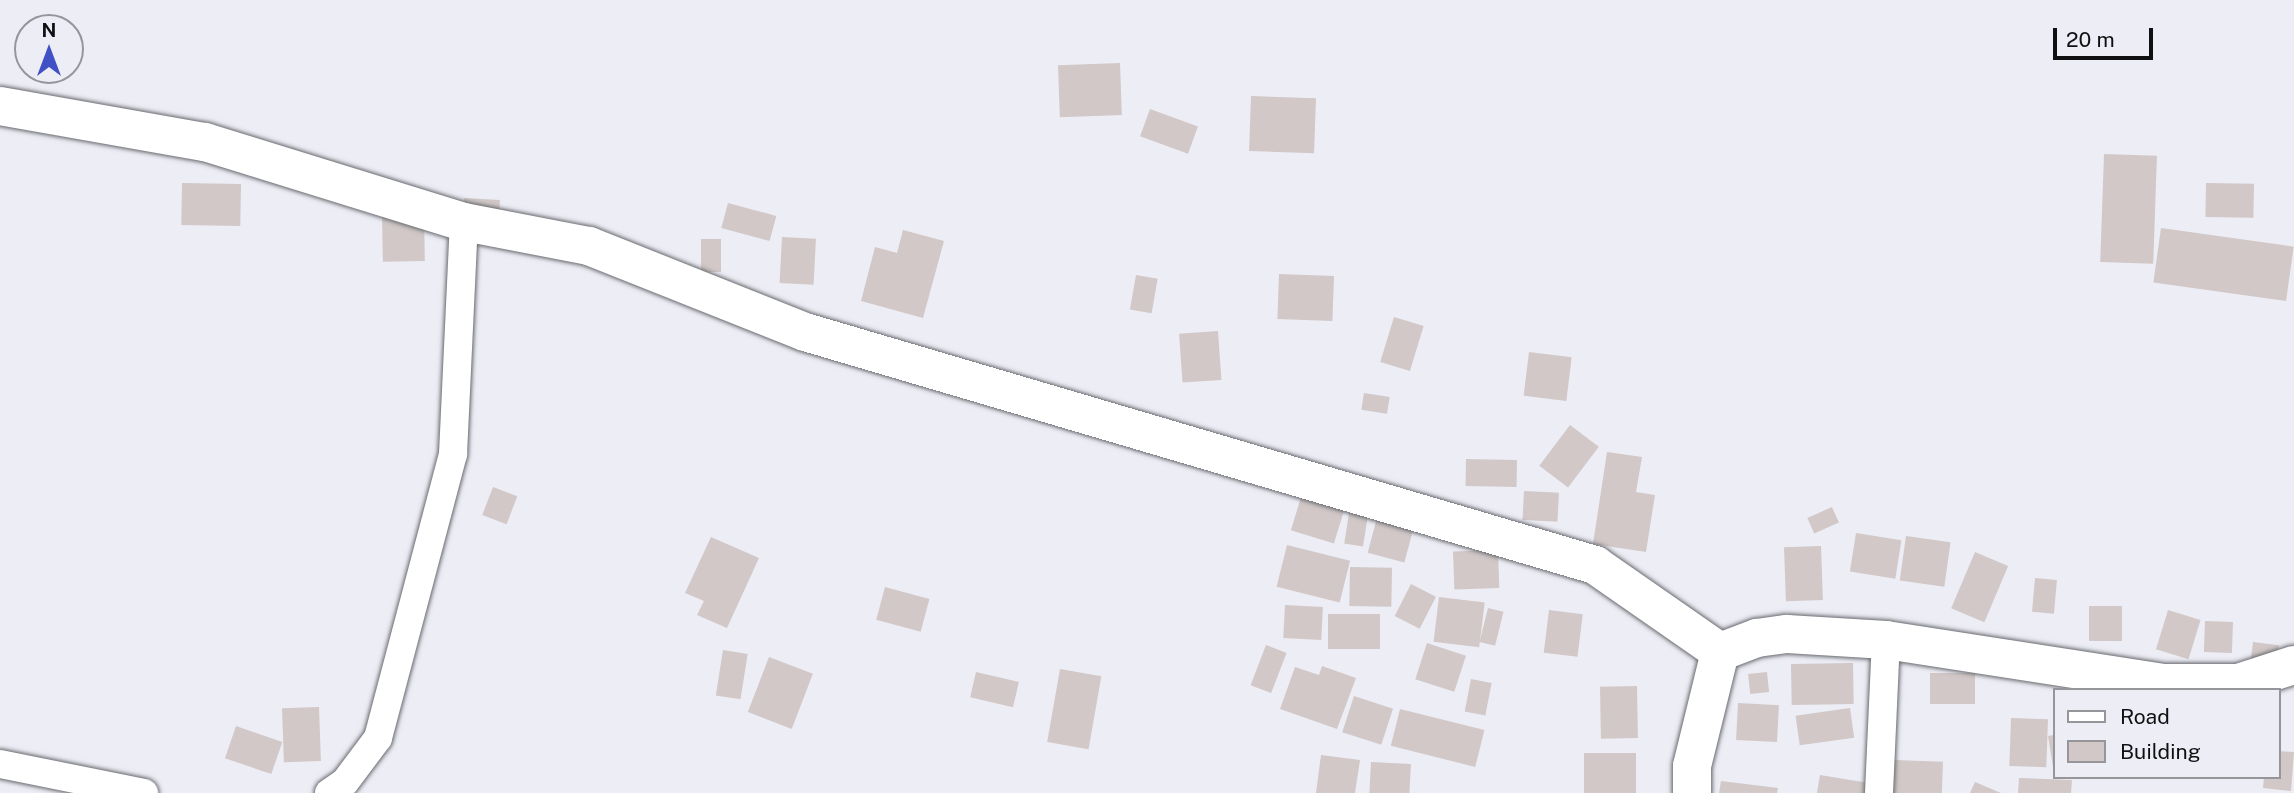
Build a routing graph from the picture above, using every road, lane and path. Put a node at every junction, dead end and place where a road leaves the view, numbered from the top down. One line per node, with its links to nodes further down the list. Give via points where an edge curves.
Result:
1 (0, 106): 2 (street, via 205,142)
2 (464, 222): 4 (street, via 589,246 805,332 1595,565); 8 (street, via 453,453 378,738 345,782)
3 (1886, 640): 4 (street, via 1787,634 1757,638); 5 (street, via 2164,683 2238,683); 10 (street)
4 (1720, 652): 9 (street, via 1692,766)
5 (2294, 664)
6 (0, 764): 7 (street)
7 (144, 793)
8 (328, 793)
9 (1692, 793)
10 (1879, 793)

